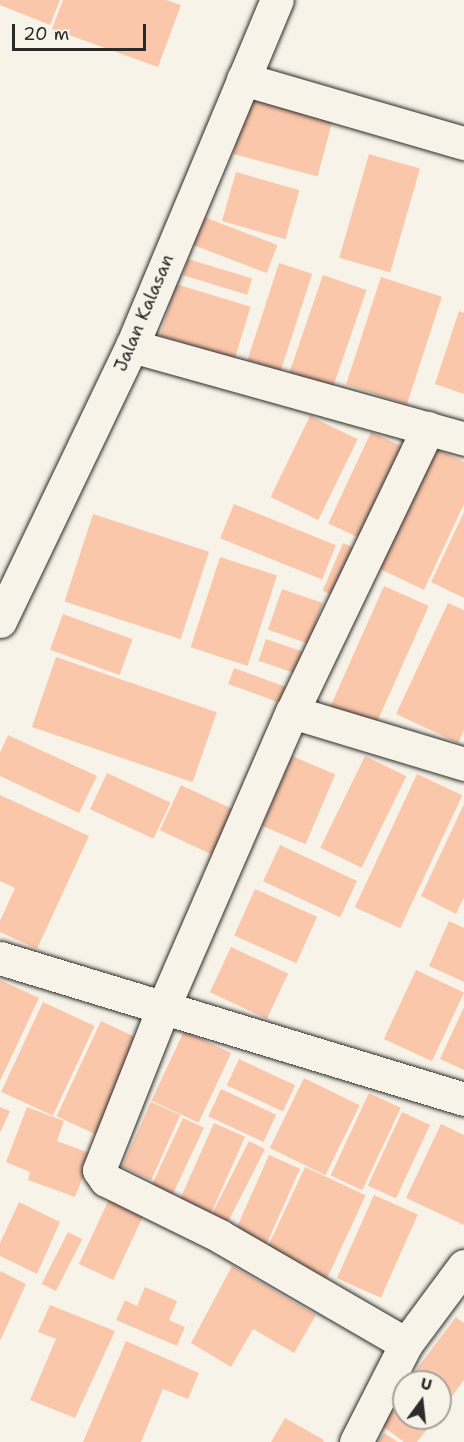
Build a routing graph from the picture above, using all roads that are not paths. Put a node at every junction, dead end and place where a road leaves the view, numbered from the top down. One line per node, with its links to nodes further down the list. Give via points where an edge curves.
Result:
1 (277, 0): 2 (street, Jalan Kalasan)
2 (243, 79): 3 (street); 4 (street, Jalan Kalasan)
3 (464, 143)
4 (132, 346): 5 (street); 7 (street, Jalan Kalasan)
5 (428, 428): 6 (street); 8 (street)
6 (464, 439)
7 (0, 621)
8 (292, 712): 9 (street); 11 (street)
9 (464, 764)
10 (0, 958): 11 (street)
11 (163, 1008): 12 (street); 14 (street, via 101,1162 99,1170 106,1180 220,1236)
12 (464, 1099)
13 (464, 1266): 14 (street)
14 (406, 1344): 15 (street)
15 (356, 1442)

